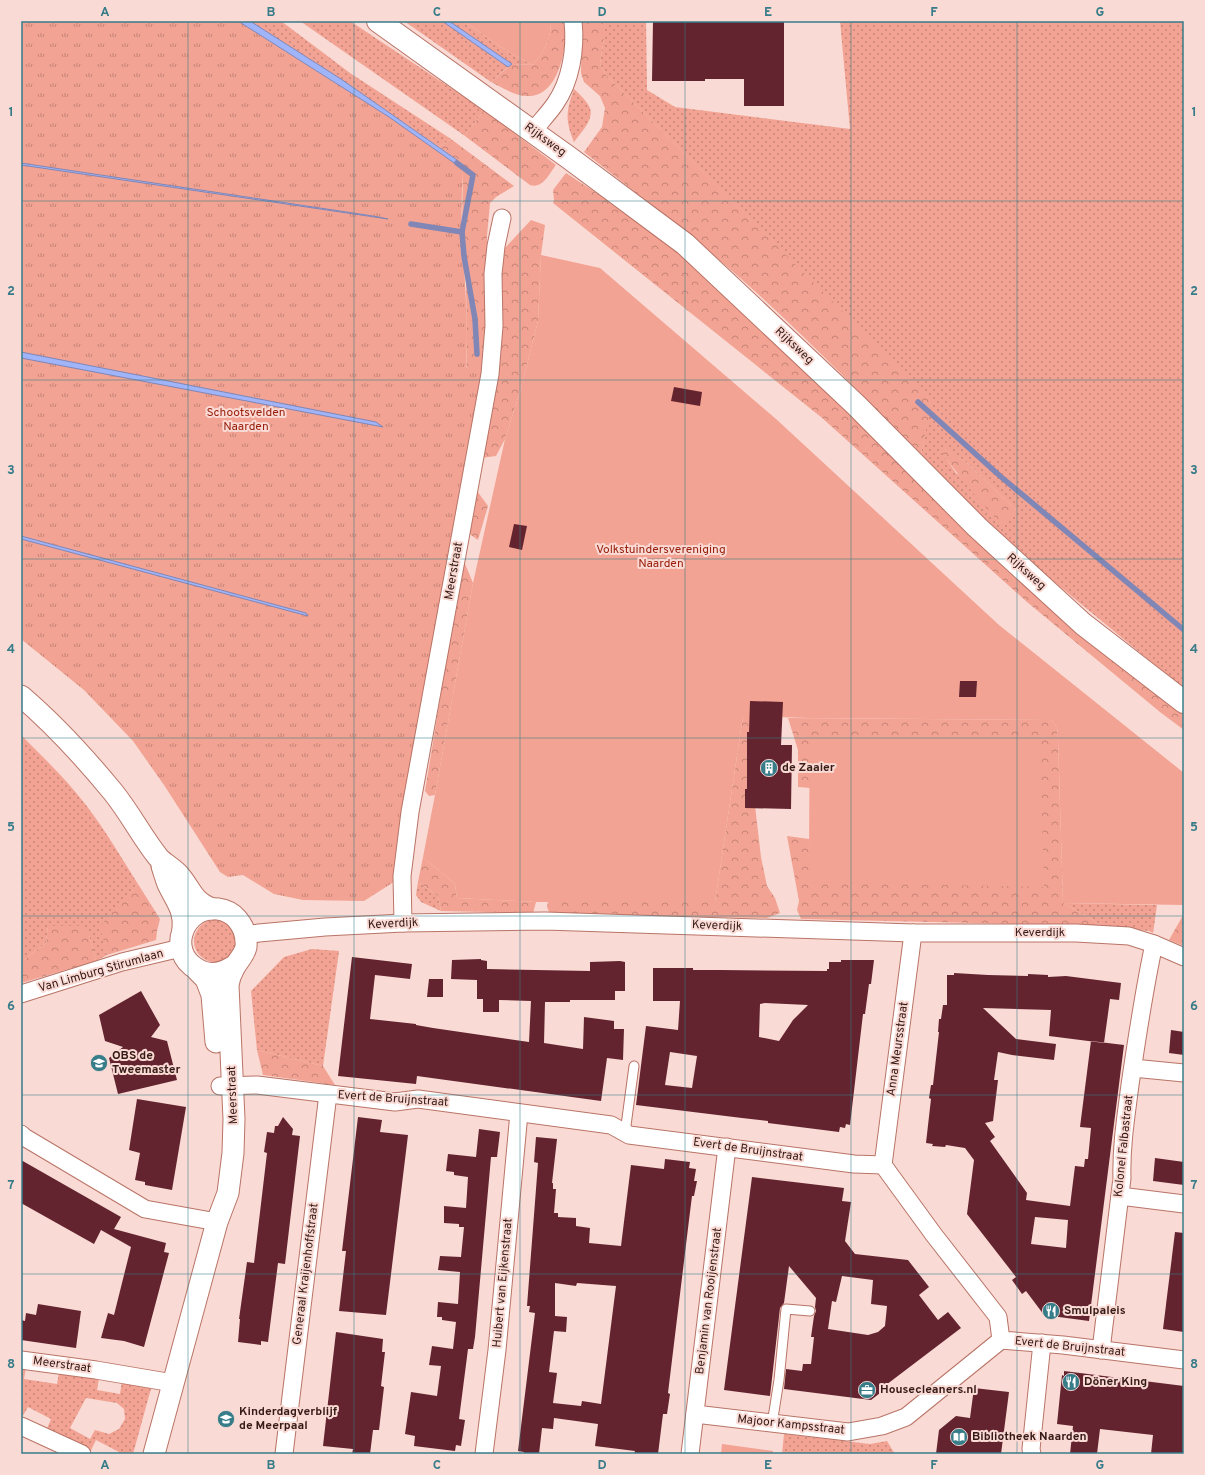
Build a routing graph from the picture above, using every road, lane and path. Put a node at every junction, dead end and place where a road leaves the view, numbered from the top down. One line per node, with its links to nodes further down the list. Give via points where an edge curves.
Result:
1 (378, 21): 3 (main road, Rijksweg)
2 (574, 21): 3 (street, via 575,34 569,74 556,103)
3 (533, 131): 6 (main road, Rijksweg, via 685,244 856,405 983,532 1083,624)
4 (502, 218): 9 (street, Meerstraat, via 493,274 494,326 490,374 410,812 402,876)
5 (21, 696): 7 (street, via 85,759 114,794)
6 (1184, 702)
7 (159, 858): 8 (street, via 178,875 195,899); 12 (street, via 184,918)
8 (212, 909): 11 (street, via 224,910 234,916 242,924); 12 (street, via 198,913 187,922)
9 (403, 923): 10 (street, Keverdijk, via 545,921); 11 (street, Keverdijk, via 311,928)
10 (913, 933): 13 (street, Keverdijk, via 1076,933 1129,936); 27 (street, Anna Meursstraat)
11 (246, 935): 15 (street, via 246,947 242,958)
12 (182, 938): 16 (street, via 185,957); 17 (street, Van Limburg Stirumlaan, via 122,962)
13 (1154, 944): 14 (street, Keverdijk); 19 (street, Kolonel Falbastraat)
14 (1184, 957)
15 (234, 966): 16 (street, via 226,972 216,974); 21 (street, Meerstraat, via 228,996)
16 (197, 970): 21 (street, Meerstraat, via 206,979 212,995)
17 (21, 994)
18 (634, 1066): 24 (lane)
19 (1133, 1068): 20 (street); 28 (street, Kolonel Falbastraat, via 1122,1152)
20 (1184, 1073)
21 (226, 1086): 22 (street, Evert de Bruijnstraat, via 257,1085); 30 (street, Meerstraat)
22 (328, 1094): 23 (street, Evert de Bruijnstraat, via 395,1102 418,1099); 43 (street, Generaal Kraijenhoffstraat)
23 (519, 1113): 24 (street, Evert de Bruijnstraat, via 611,1125); 44 (street, Huibert van Eijkenstraat, via 497,1350)
24 (625, 1133): 26 (street, Evert de Bruijnstraat)
25 (21, 1134): 30 (street, via 145,1209)
26 (727, 1147): 27 (street, Evert de Bruijnstraat, via 854,1164); 38 (street, Benjamin van Rooijenstraat)
27 (883, 1165): 32 (street, Evert de Bruijnstraat, via 998,1317)
28 (1120, 1196): 29 (street); 34 (street, Kolonel Falbastraat)
29 (1184, 1204)
30 (217, 1222): 37 (street, Meerstraat)
31 (810, 1311): 39 (lane, via 786,1308)
32 (1001, 1340): 33 (street, Evert de Bruijnstraat); 39 (street, Majoor Kampsstraat, via 906,1417 888,1424 848,1432)
33 (1042, 1343): 34 (street, Evert de Bruijnstraat); 46 (street, via 1030,1449)
34 (1101, 1350): 36 (street, Evert de Bruijnstraat)
35 (21, 1360): 37 (street, Meerstraat)
36 (1184, 1360)
37 (173, 1382): 42 (street, Meerstraat)
38 (695, 1414): 39 (street, Majoor Kampsstraat); 45 (street, Benjamin van Rooijenstraat)
39 (772, 1424)
40 (21, 1426): 41 (street)
41 (82, 1454)
42 (154, 1454)
43 (284, 1454)
44 (484, 1454)
45 (690, 1454)
46 (1032, 1454)

